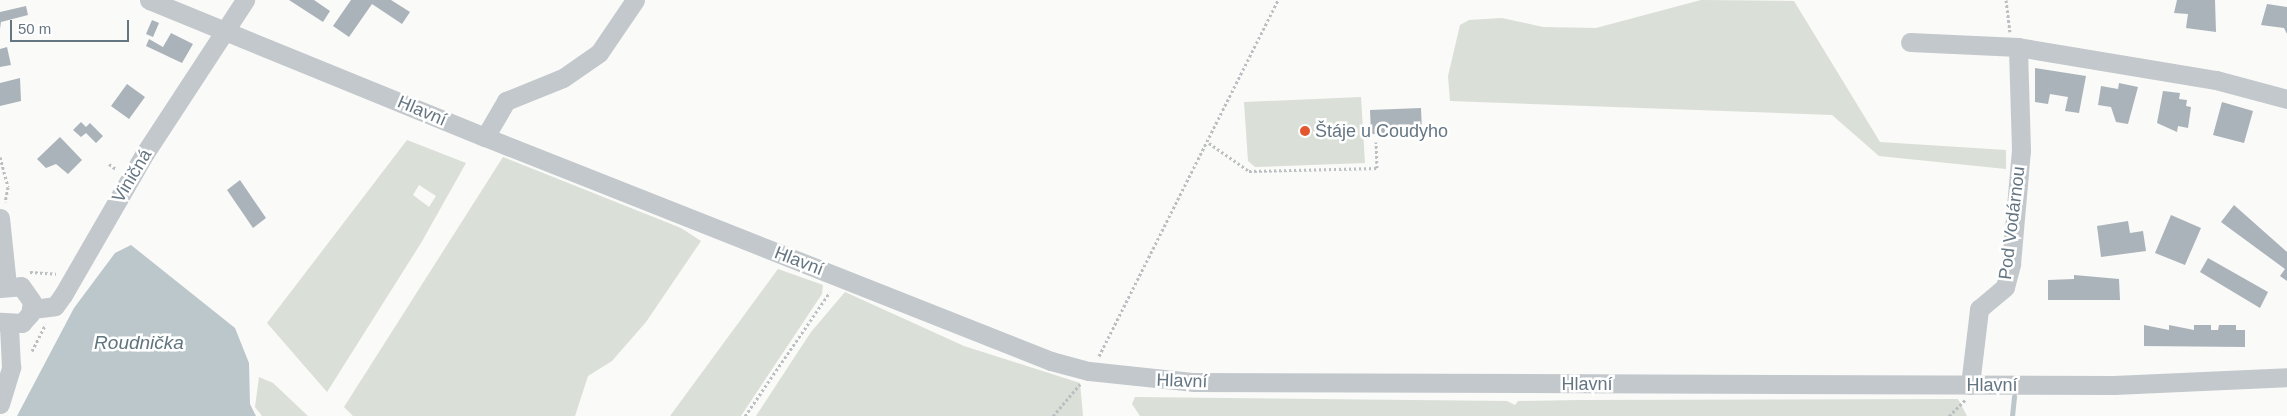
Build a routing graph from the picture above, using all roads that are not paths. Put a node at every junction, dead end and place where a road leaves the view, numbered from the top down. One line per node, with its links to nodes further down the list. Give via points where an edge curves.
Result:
1 (149, 0): 4 (street, Hlavní)
2 (245, 0): 4 (street, Viničná)
3 (635, 0): 8 (street, via 599,53 563,78 506,101)
4 (226, 30): 8 (street, Hlavní); 11 (street, Viničná, via 146,153 55,306)
5 (1910, 42): 6 (street)
6 (2014, 47): 7 (street, via 2216,80); 14 (street, Pod Vodárnou, via 2021,150 2011,264 2005,287 1979,309)
7 (2287, 99)
8 (485, 137): 14 (street, Hlavní, via 1051,360 1089,371 1194,382)
9 (0, 218): 10 (street)
10 (5, 281): 11 (street, via 26,290)
11 (32, 308): 12 (street, via 26,320)
12 (5, 324): 15 (street, via 11,367)
13 (2287, 377): 14 (street, Hlavní, via 2124,385)
14 (1970, 385)
15 (0, 404)

